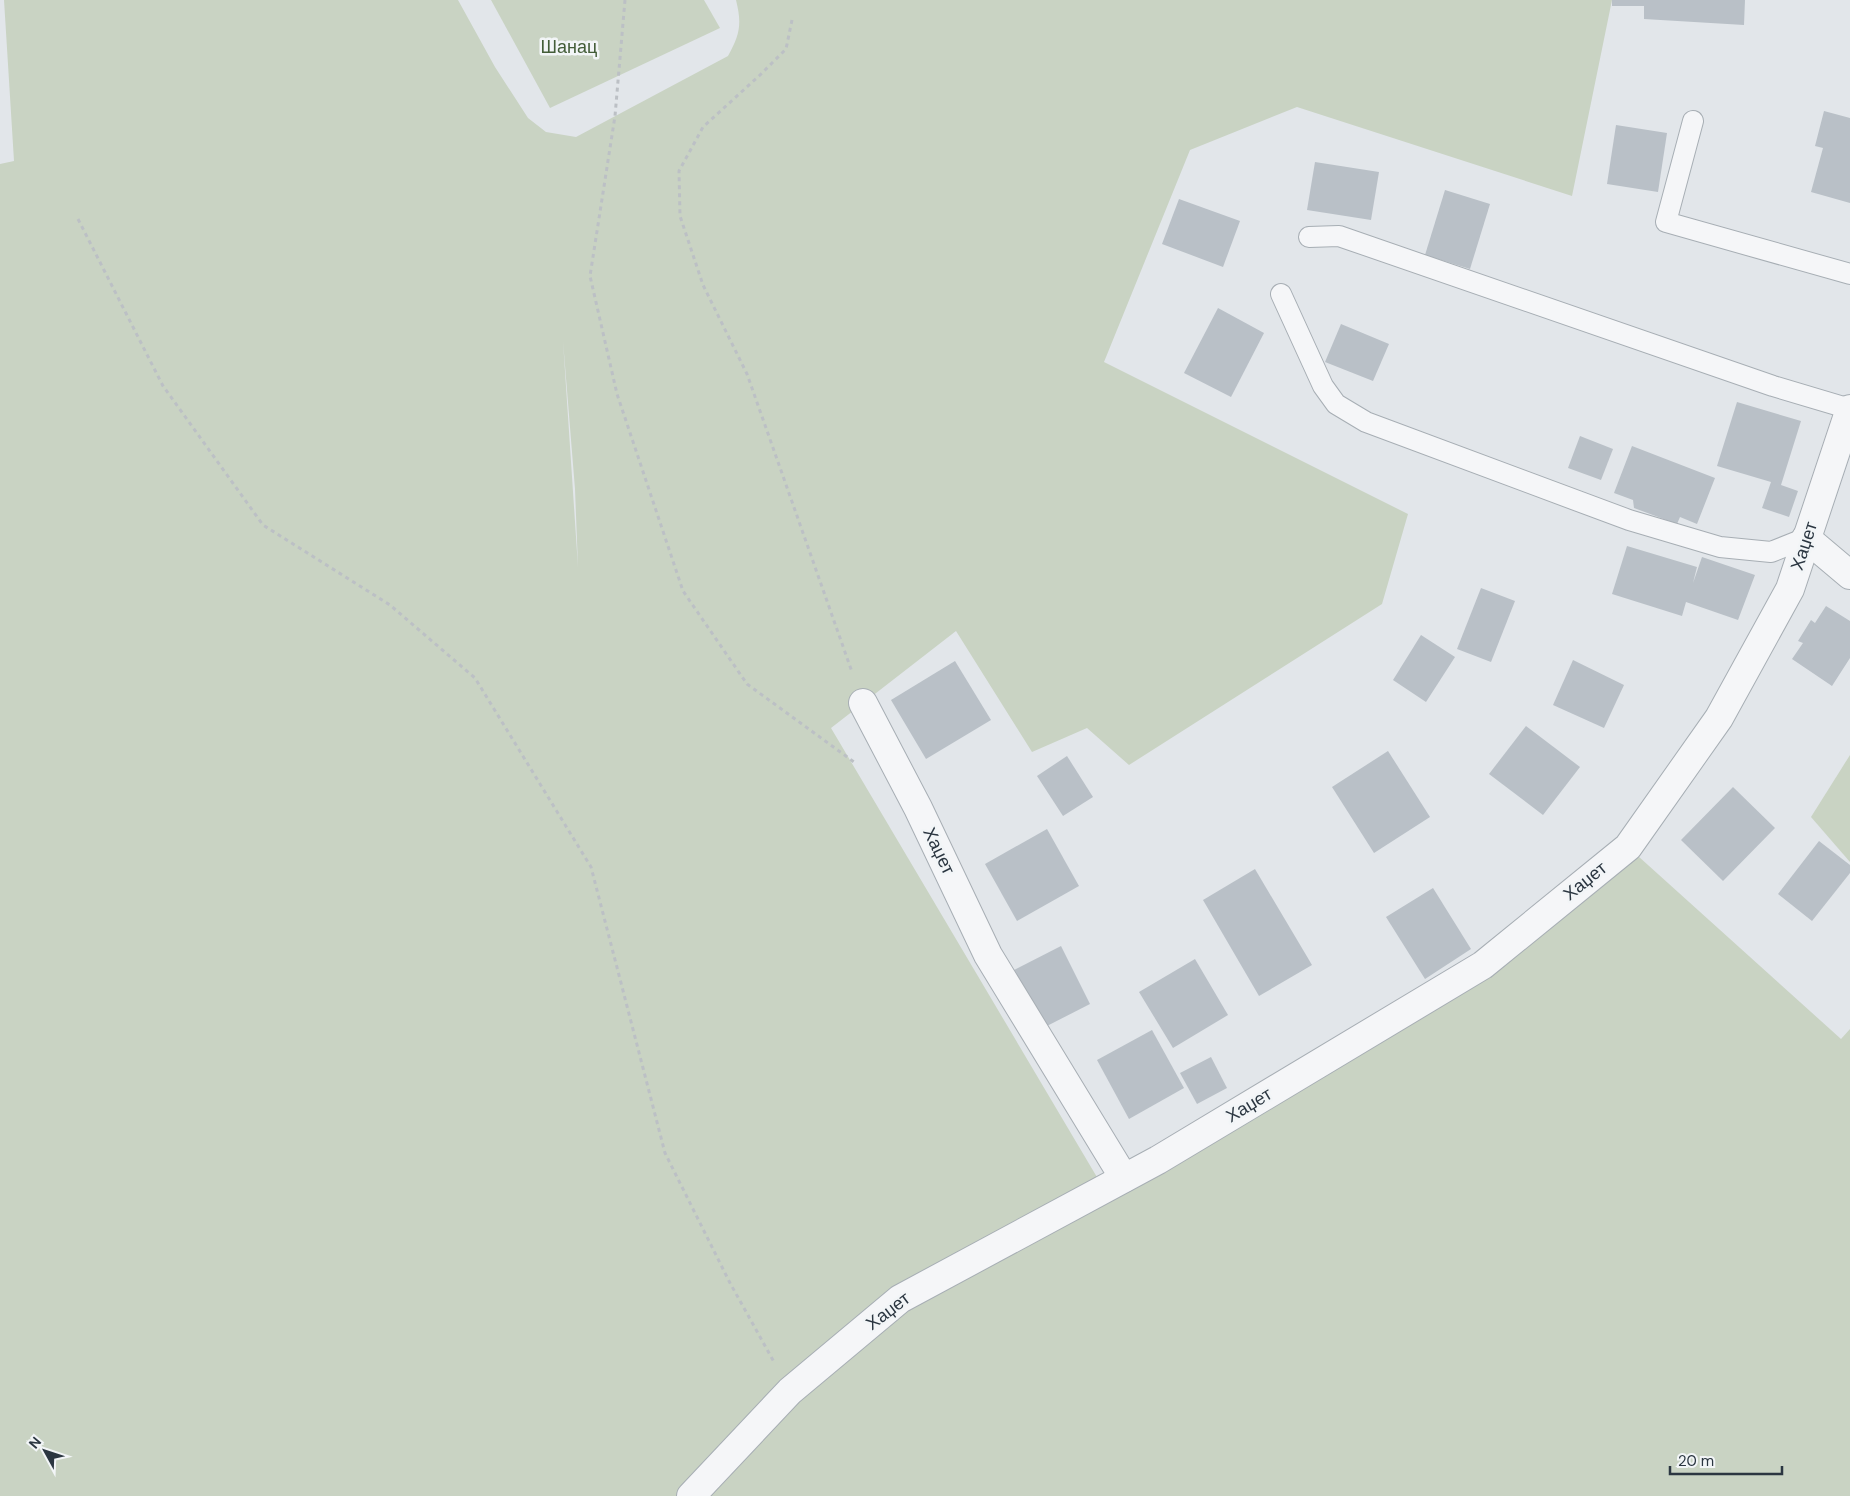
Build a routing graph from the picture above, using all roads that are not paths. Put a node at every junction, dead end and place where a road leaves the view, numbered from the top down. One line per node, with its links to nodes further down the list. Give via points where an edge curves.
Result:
1 (1693, 120): 3 (lane, via 1666,222)
2 (1309, 237): 5 (lane, via 1339,236 1773,386)
3 (1850, 274)
4 (1281, 294): 6 (lane, via 1323,386 1336,404 1366,422 1629,520 1720,547 1771,552)
5 (1850, 409): 6 (street, Хаџет)
6 (1806, 538): 7 (street); 9 (street, Хаџет, via 1790,589 1719,718 1628,847 1483,965)
7 (1850, 575)
8 (864, 703): 9 (street, Хаџет, via 988,955)
9 (1124, 1178): 10 (street, Хаџет, via 900,1299 790,1391)
10 (691, 1496)

